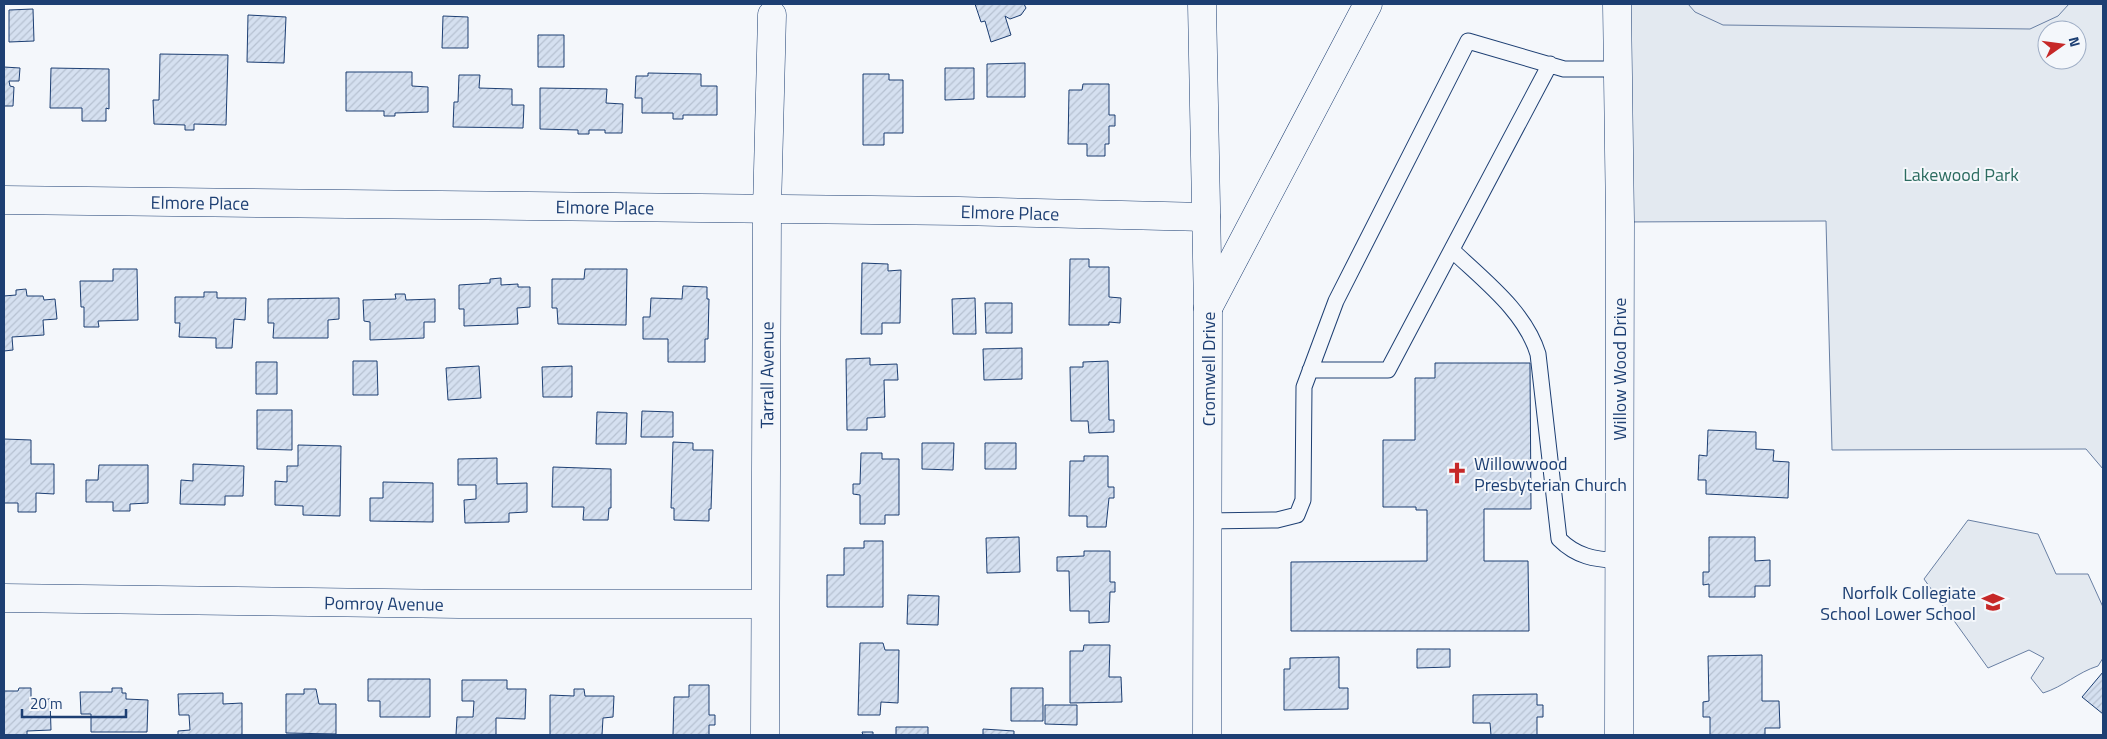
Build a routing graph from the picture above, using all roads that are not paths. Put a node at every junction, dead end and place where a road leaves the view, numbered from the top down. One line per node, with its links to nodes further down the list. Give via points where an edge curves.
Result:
1 (1202, 4): 9 (street, Cromwell Drive)
2 (1368, 4): 11 (street)
3 (1617, 4): 6 (street, Willow Wood Drive)
4 (772, 15): 8 (street, Tarrall Avenue)
5 (1550, 64): 6 (lane, via 1564,68); 10 (lane); 12 (lane, via 1468,41 1336,301)
6 (1618, 69): 14 (street, Willow Wood Drive)
7 (4, 200): 8 (street, Elmore Place)
8 (767, 210): 9 (street, Elmore Place); 16 (street, Tarrall Avenue)
9 (1206, 217): 11 (street, Cromwell Drive)
10 (1452, 250): 12 (lane, via 1388,370); 14 (lane, via 1510,306 1533,336 1538,354 1559,539 1570,550 1594,559)
11 (1208, 308): 13 (street, Cromwell Drive)
12 (1310, 370): 13 (lane, via 1304,387 1303,500 1297,515 1277,520)
13 (1207, 521): 18 (street, Cromwell Drive)
14 (1619, 561): 19 (street, Willow Wood Drive)
15 (4, 598): 16 (street, Pomroy Avenue)
16 (764, 604): 17 (street, Tarrall Avenue)
17 (764, 735)
18 (1207, 735)
19 (1619, 735)

